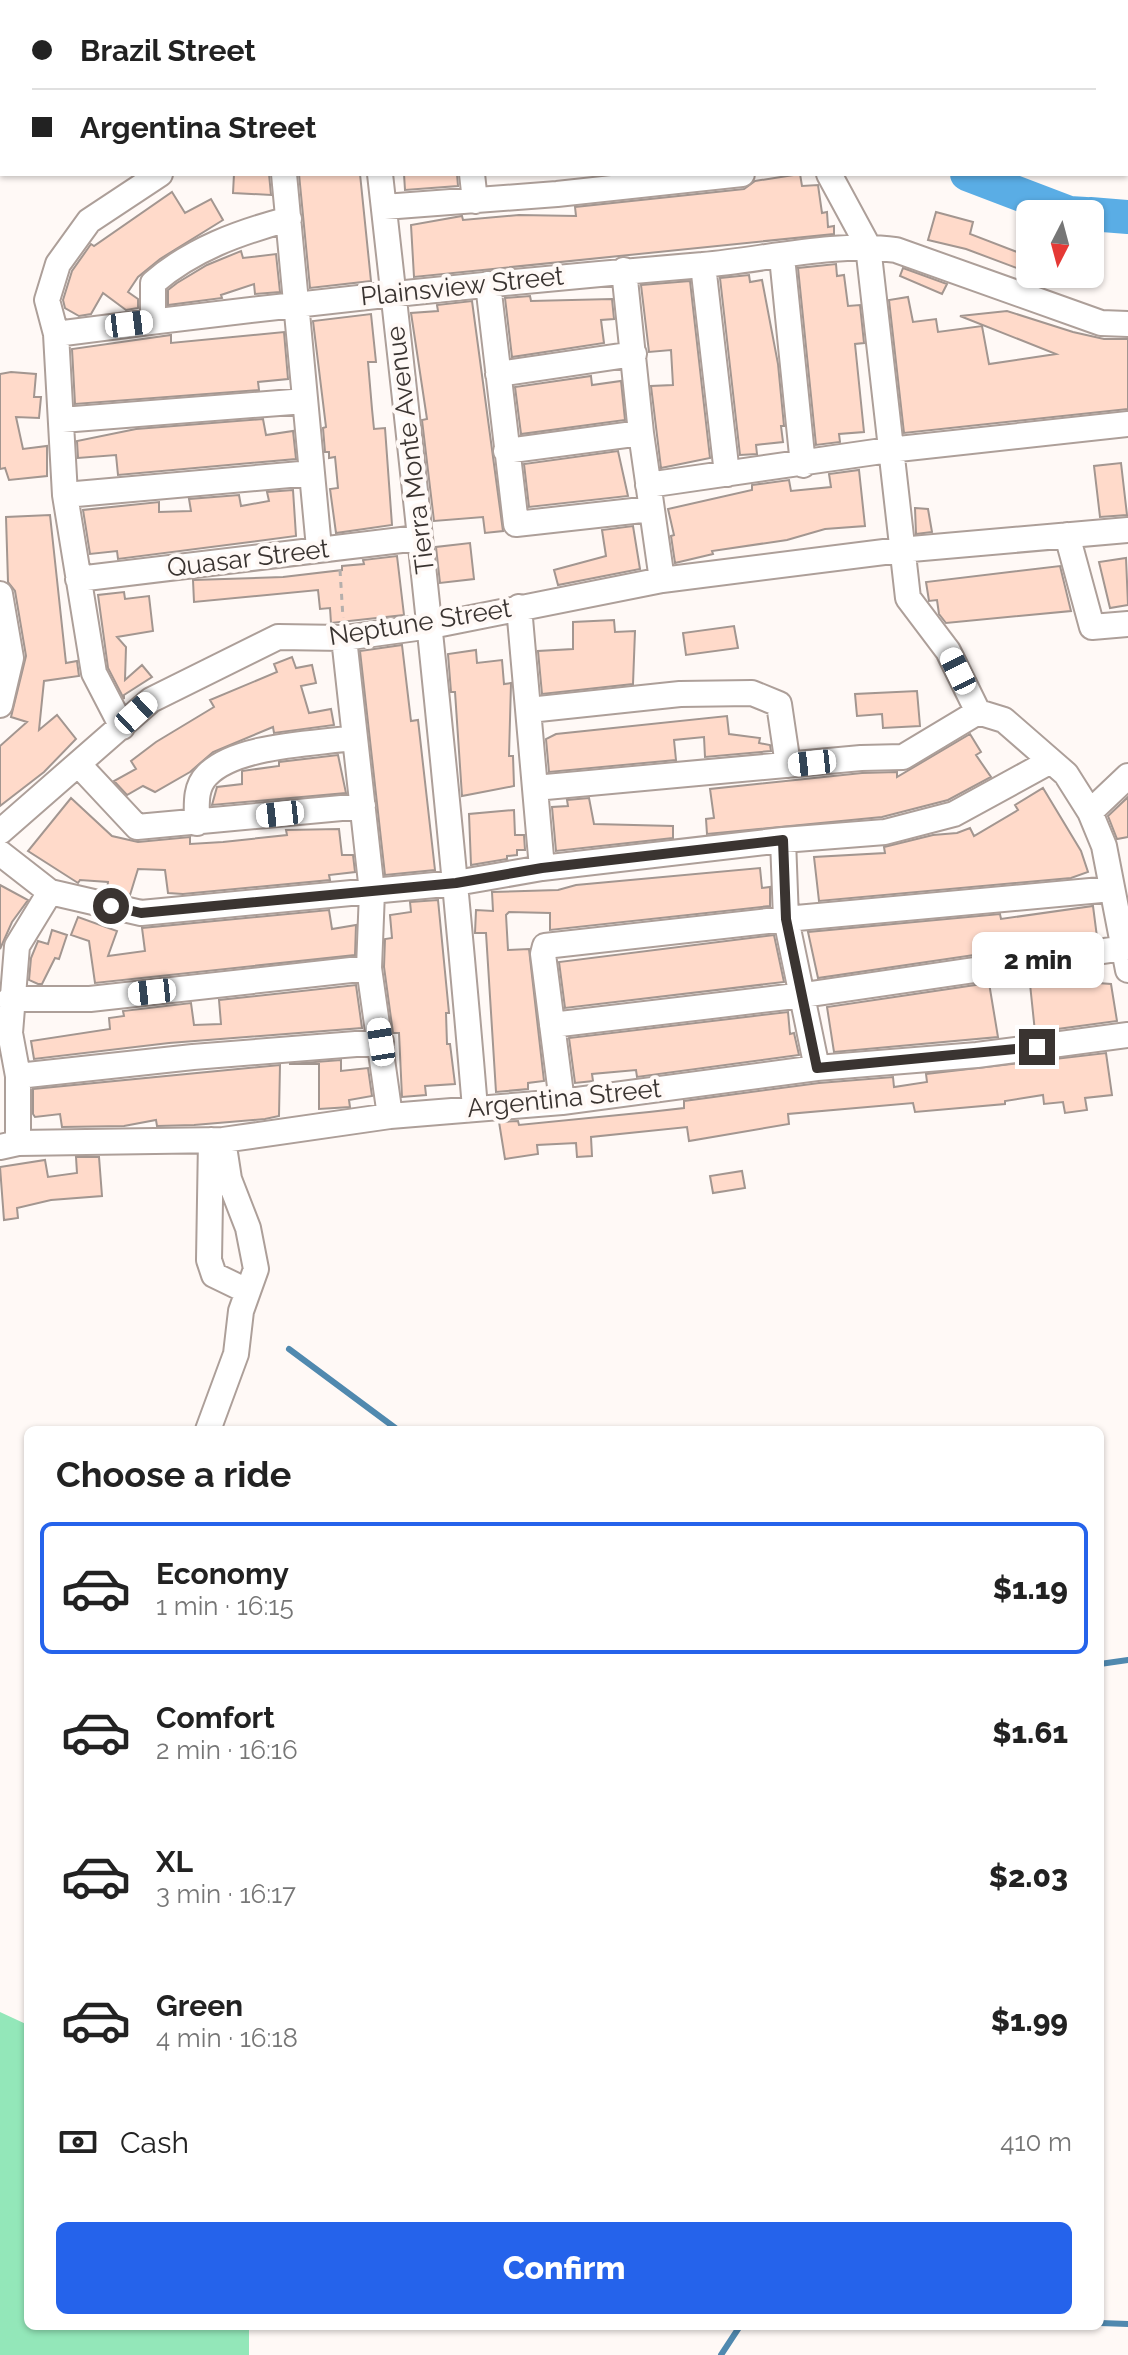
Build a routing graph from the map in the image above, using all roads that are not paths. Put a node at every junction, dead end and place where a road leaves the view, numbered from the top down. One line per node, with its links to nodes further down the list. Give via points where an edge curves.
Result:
1 (157, 176): 20 (street, via 89,221 58,264 47,300)
2 (284, 176): 10 (street)
3 (380, 176): 9 (street, Tierra Monte Avenue)
4 (472, 176): 8 (street)
5 (705, 176): 7 (street)
6 (830, 176): 11 (street)
7 (556, 184): 8 (street)
8 (475, 201): 9 (street)
9 (384, 207): 16 (street, Tierra Monte Avenue)
10 (289, 219): 17 (street); 18 (street, via 232,235 163,274 153,283)
11 (868, 246): 12 (street, Plainsview Street); 19 (street, Plainsview Street, via 896,250 1101,323); 27 (street)
12 (782, 257): 13 (street, Plainsview Street); 29 (street)
13 (703, 265): 14 (street, Plainsview Street); 31 (street)
14 (624, 270): 15 (street, Plainsview Street); 21 (street)
15 (488, 284): 16 (street, Plainsview Street); 22 (street)
16 (392, 293): 17 (street, Plainsview Street); 36 (street, Tierra Monte Avenue)
17 (297, 302): 18 (street, Plainsview Street); 23 (street)
18 (153, 321): 20 (street, Plainsview Street)
19 (1128, 324)
20 (56, 334): 24 (street)
21 (634, 354): 22 (street); 26 (street)
22 (498, 374): 28 (street)
23 (305, 401): 24 (street); 30 (street)
24 (62, 420): 32 (street)
25 (1128, 424): 27 (street)
26 (641, 433): 28 (street); 33 (street)
27 (889, 450): 29 (street); 38 (street)
28 (506, 451): 33 (street, via 516,524)
29 (803, 465): 31 (street)
30 (312, 473): 32 (street); 37 (street)
31 (727, 474): 33 (street)
32 (65, 495): 39 (street)
33 (650, 497): 40 (street)
34 (1128, 530): 35 (street, Neptune Street)
35 (1067, 535): 38 (street, Neptune Street); 43 (street, via 1092,627)
36 (418, 538): 37 (street, Quasar Street); 44 (street, Tierra Monte Avenue)
37 (329, 547): 39 (street, Quasar Street)
38 (900, 550): 40 (street, Neptune Street); 48 (street, via 908,598 948,651)
39 (78, 579): 49 (street, via 94,673)
40 (662, 580): 42 (street, Neptune Street)
41 (0, 594): 46 (street, via 11,658)
42 (519, 607): 44 (street, Neptune Street); 47 (street)
43 (1128, 624)
44 (431, 626): 45 (street, Neptune Street); 62 (street, Tierra Monte Avenue)
45 (344, 638): 49 (street, Neptune Street, via 278,637 151,700); 50 (street)
46 (0, 705)
47 (529, 710): 53 (street, via 680,694 752,693 779,704); 55 (street)
48 (978, 712): 51 (street, via 1004,720); 53 (street, via 903,757)
49 (122, 727): 52 (street, Neptune Street)
50 (353, 738): 56 (street); 58 (street, via 236,756 205,776 196,797)
51 (1049, 762): 57 (street, via 1066,774); 60 (street, via 954,814 885,832)
52 (79, 765): 58 (street, via 137,827); 59 (street, Neptune Street)
53 (788, 765): 55 (street)
54 (1128, 776): 57 (street)
55 (535, 788): 61 (street)
56 (363, 806): 58 (street); 65 (street)
57 (1090, 812): 63 (street, via 1104,846)
58 (197, 823)
59 (1, 836): 64 (street)
60 (783, 840): 61 (street); 66 (street)
61 (542, 868): 62 (street)
62 (456, 883): 65 (street); 77 (street, Tierra Monte Avenue)
63 (1112, 889): 66 (street); 67 (street)
64 (50, 892): 65 (street, via 141,913); 70 (street, via 17,946)
65 (372, 892): 68 (street)
66 (786, 919): 69 (street); 71 (street, via 545,946)
67 (1126, 959): 69 (street)
68 (369, 968): 70 (street, via 90,999); 73 (street)
69 (804, 995): 71 (street); 74 (street)
70 (10, 999): 75 (street)
71 (552, 1025): 76 (street)
72 (1128, 1035): 74 (street, Argentina Street)
73 (381, 1042): 75 (street); 78 (street)
74 (817, 1068): 76 (street, Argentina Street)
75 (18, 1076): 80 (street)
76 (562, 1102): 77 (street, Argentina Street)
77 (475, 1108): 78 (street, Argentina Street)
78 (390, 1116): 79 (street, Argentina Street)
79 (217, 1140): 80 (street, Argentina Street); 81 (street, via 248,1228 256,1269); 81 (street, via 209,1260 214,1275)
80 (9, 1145)
81 (247, 1291): 82 (street, via 236,1354)
82 (209, 1426)

